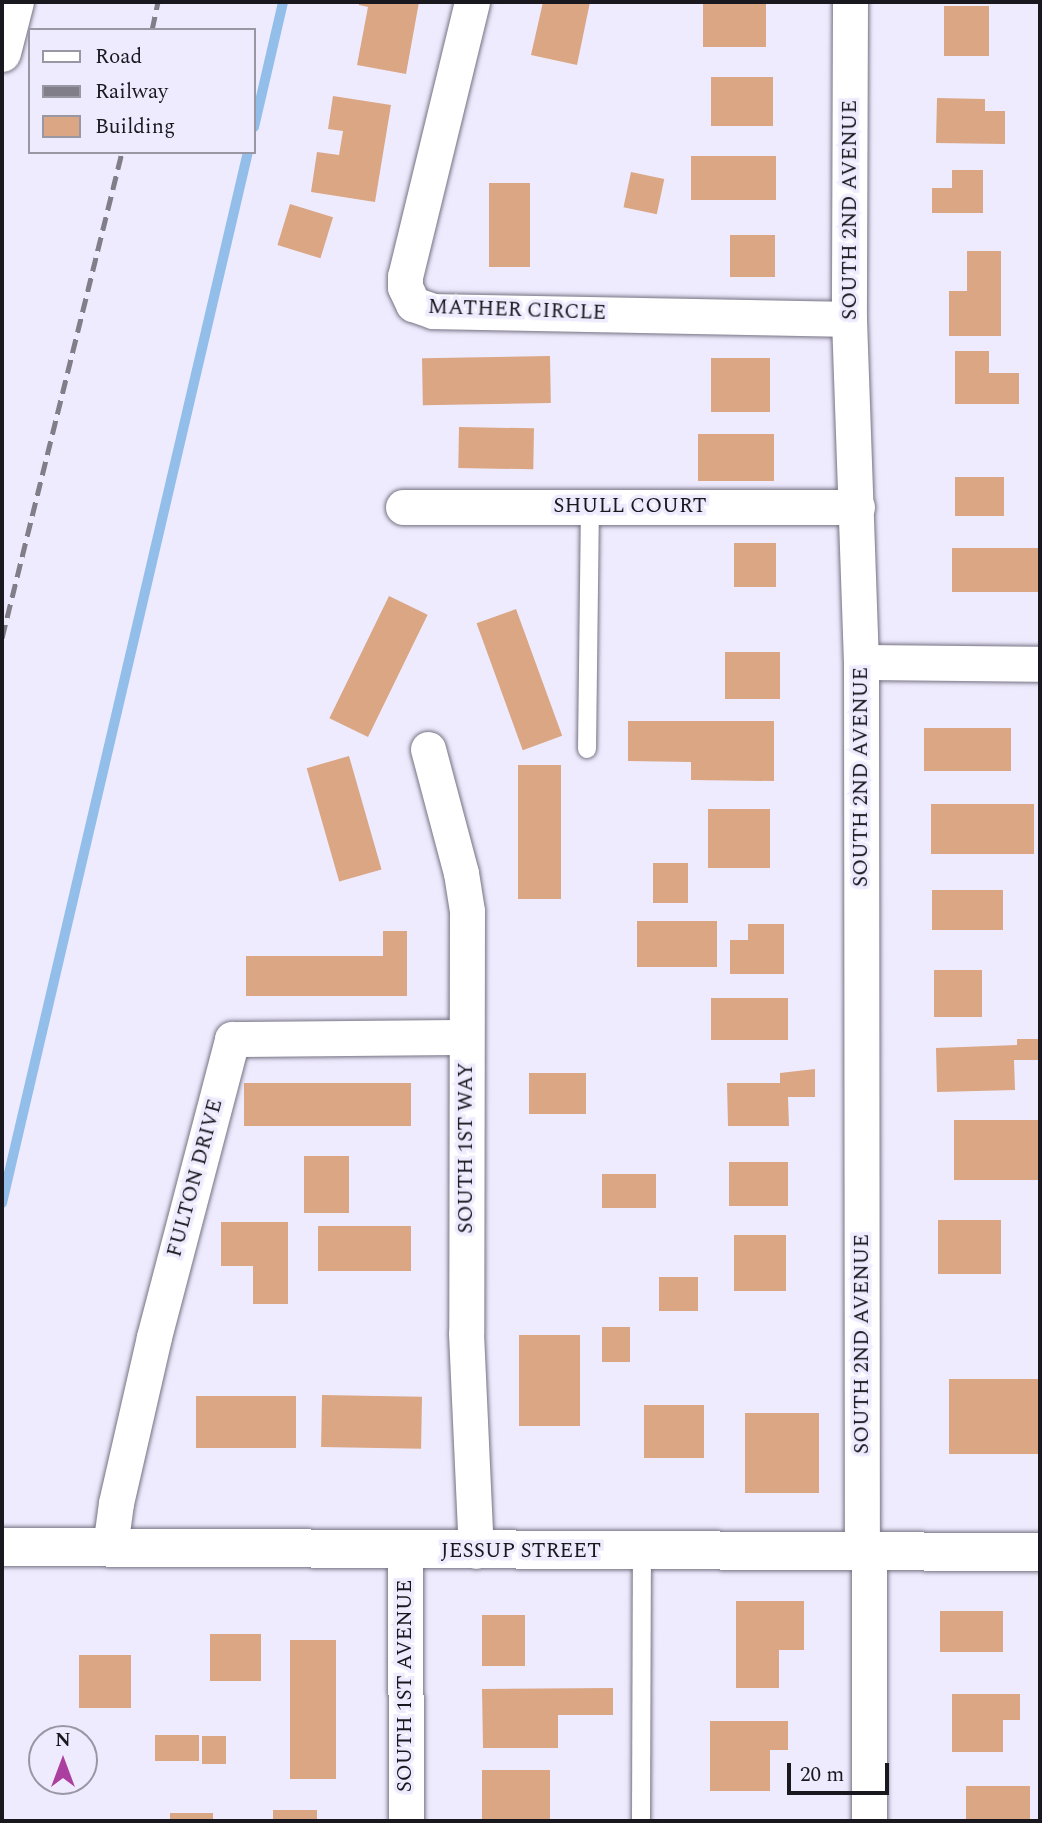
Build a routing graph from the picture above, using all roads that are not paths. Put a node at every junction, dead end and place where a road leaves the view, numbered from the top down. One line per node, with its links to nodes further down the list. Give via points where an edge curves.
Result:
1 (15, 2): 4 (street)
2 (472, 2): 5 (street, MATHER CIRCLE, via 405,276 413,304 433,310)
3 (850, 2): 5 (street, SOUTH 2ND AVENUE)
4 (2, 54)
5 (849, 319): 8 (street, SOUTH 2ND AVENUE)
6 (590, 505): 7 (street, SHULL COURT); 8 (street, SHULL COURT); 12 (lane)
7 (403, 507)
8 (857, 507): 9 (street, SOUTH 2ND AVENUE)
9 (861, 662): 10 (street); 19 (street, SOUTH 2ND AVENUE)
10 (1040, 663)
11 (428, 749): 13 (street, SOUTH 1ST WAY, via 467,911)
12 (587, 749)
13 (466, 1037): 15 (street, FULTON DRIVE, via 232,1038 153,1337); 17 (street, SOUTH 1ST WAY, via 466,1333)
14 (2, 1547): 15 (street, JESSUP STREET)
15 (110, 1547): 16 (street, JESSUP STREET)
16 (405, 1550): 17 (street, JESSUP STREET); 21 (street, SOUTH 1ST AVENUE)
17 (476, 1551): 18 (street, JESSUP STREET)
18 (642, 1552): 19 (street, JESSUP STREET); 22 (lane)
19 (865, 1552): 20 (street, JESSUP STREET); 23 (street, SOUTH 2ND AVENUE)
20 (1040, 1552)
21 (406, 1821)
22 (641, 1821)
23 (869, 1821)

